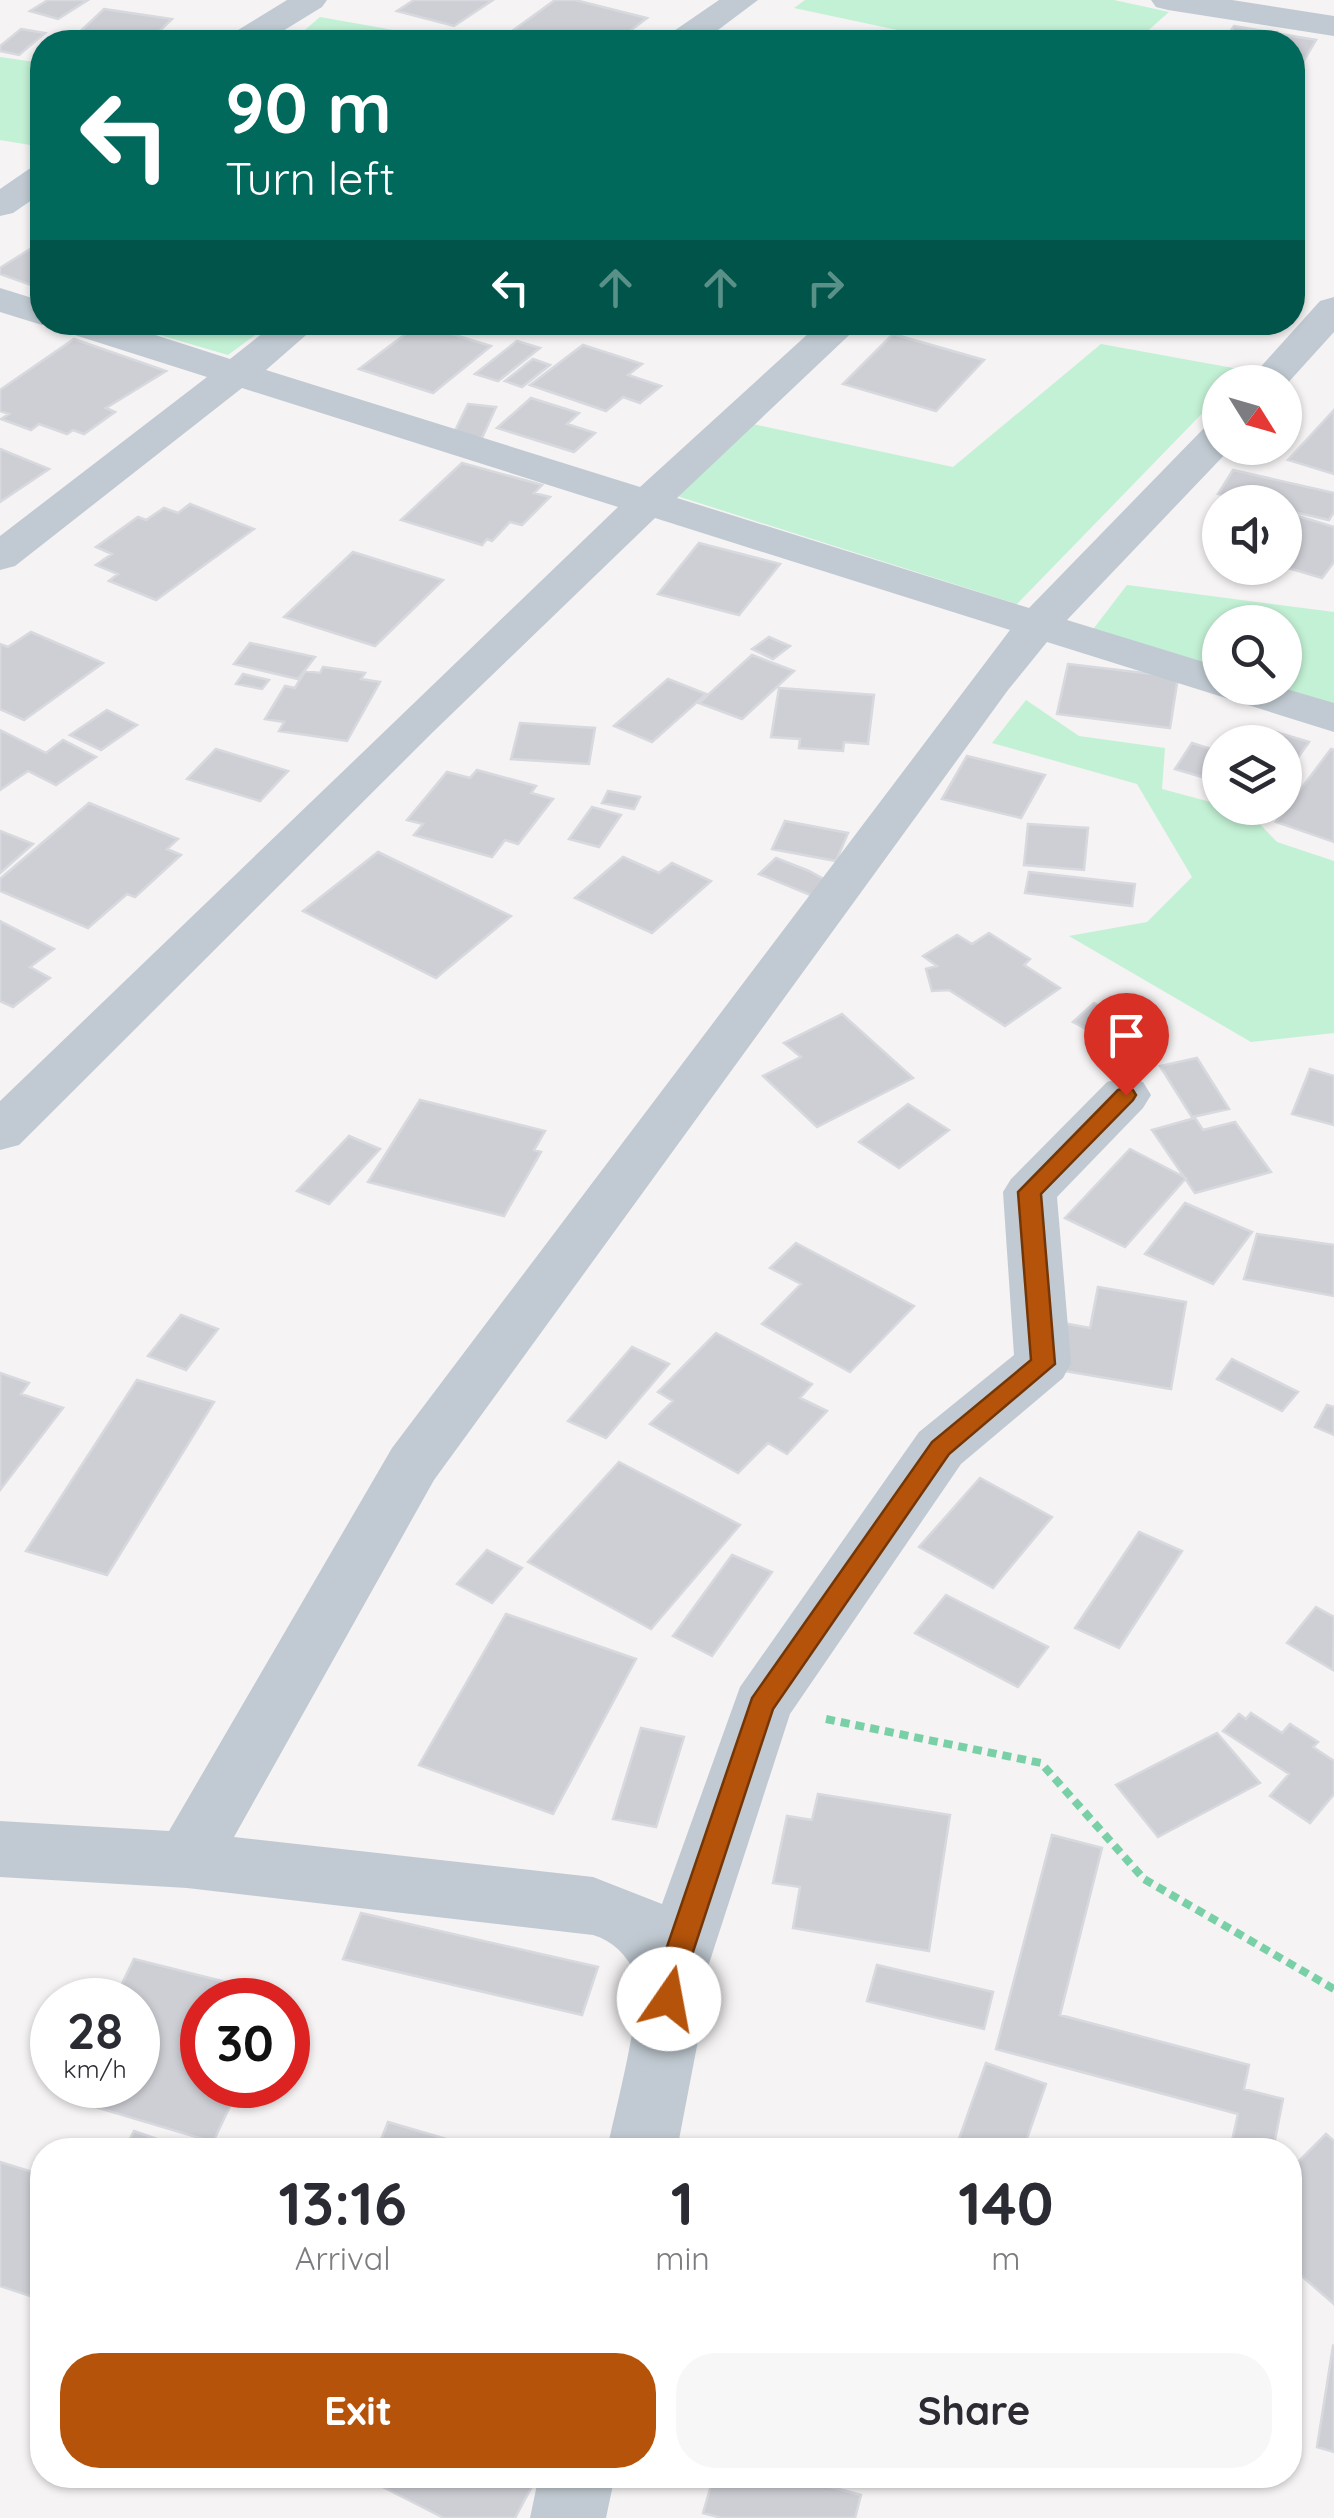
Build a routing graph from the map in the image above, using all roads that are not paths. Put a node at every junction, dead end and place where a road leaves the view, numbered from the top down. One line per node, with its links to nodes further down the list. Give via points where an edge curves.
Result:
1 (310, 0): 5 (street)
2 (741, 0): 6 (street)
3 (1168, 0): 4 (street, via 1217,23)
4 (1334, 26)
5 (261, 30)
6 (697, 30)
7 (30, 184): 8 (street)
8 (0, 205)
9 (0, 300): 10 (street)
10 (30, 309)
11 (1334, 309): 15 (street)
12 (114, 335): 16 (street)
13 (285, 335): 16 (street)
14 (830, 335): 18 (street)
15 (1283, 365)
16 (235, 373): 18 (street); 19 (street)
17 (1202, 454): 20 (street)
18 (643, 503): 20 (street); 25 (street)
19 (0, 557)
20 (1038, 624): 21 (street); 27 (street, via 413,1464)
21 (1202, 676)
22 (1292, 705): 23 (street)
23 (1334, 718)
24 (1126, 1095): 28 (street, via 1030,1192 1043,1364 940,1448 762,1706)
25 (0, 1132)
26 (0, 1848): 27 (street)
27 (187, 1860): 28 (street, via 593,1906 636,1920)
28 (672, 1973): 29 (street)
29 (644, 2138)
30 (574, 2488): 31 (street)
31 (568, 2518)

